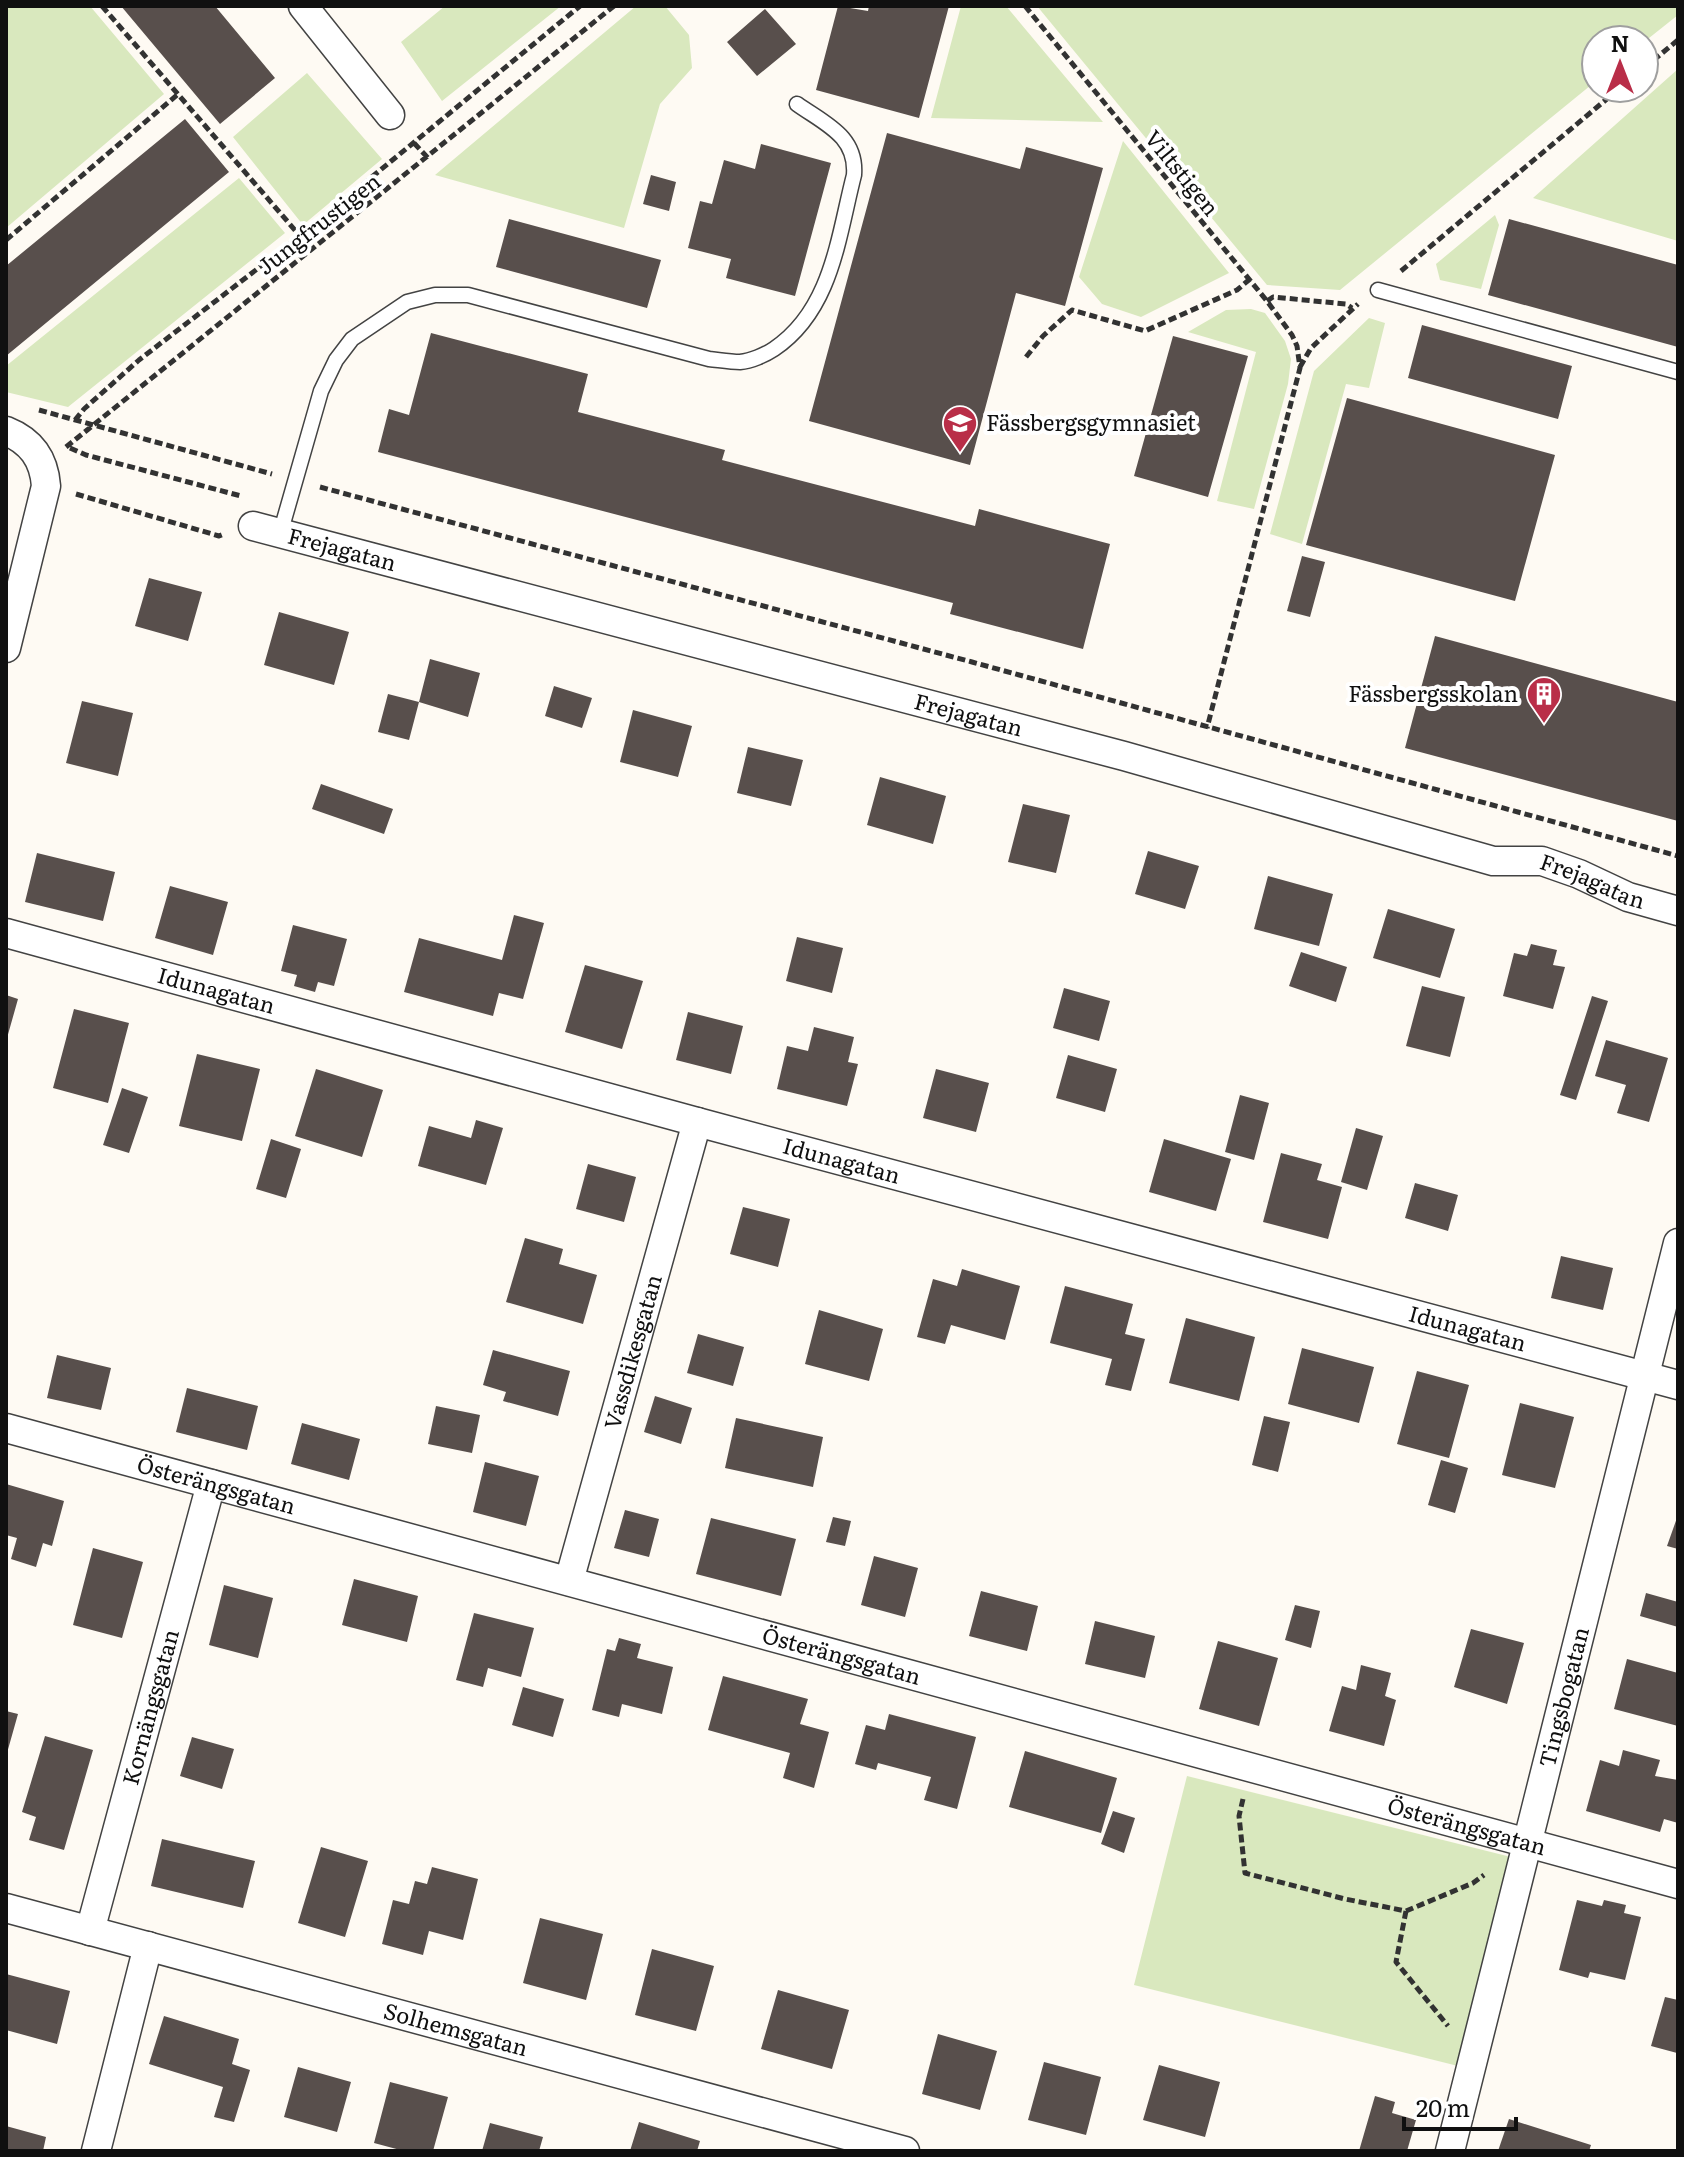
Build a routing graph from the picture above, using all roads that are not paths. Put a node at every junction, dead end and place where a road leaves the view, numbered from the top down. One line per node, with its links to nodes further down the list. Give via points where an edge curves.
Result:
1 (303, 6): 3 (street)
2 (797, 104): 7 (lane, via 851,146 855,159 825,289 789,339 765,355 741,362 709,359 468,295 407,302 352,339 336,360 294,480)
3 (390, 115)
4 (1378, 290): 5 (lane)
5 (1678, 372)
6 (6, 431): 8 (street, via 25,440 44,474)
7 (266, 530): 9 (street, Frejagatan, via 1124,756 1493,861 1542,861 1628,897)
8 (6, 648)
9 (1678, 911)
10 (6, 933): 11 (street, Idunagatan)
11 (697, 1122): 13 (street, Idunagatan); 17 (street, Vassdikesgatan)
12 (1678, 1243): 13 (street, Tingsbogatan)
13 (1643, 1378): 14 (street, Idunagatan); 18 (street, Tingsbogatan)
14 (1678, 1385)
15 (6, 1428): 16 (street, Österängsgatan)
16 (211, 1484): 17 (street, Österängsgatan); 21 (street, Kornängsgatan)
17 (569, 1581): 18 (street, Österängsgatan)
18 (1526, 1843): 19 (street, Österängsgatan); 25 (street, Tingsbogatan)
19 (1678, 1884)
20 (6, 1908): 21 (street, Solhemsgatan)
21 (90, 1931): 22 (street, Solhemsgatan)
22 (148, 1946): 23 (street); 24 (street, Solhemsgatan)
23 (96, 2151)
24 (905, 2151)
25 (1450, 2151)

